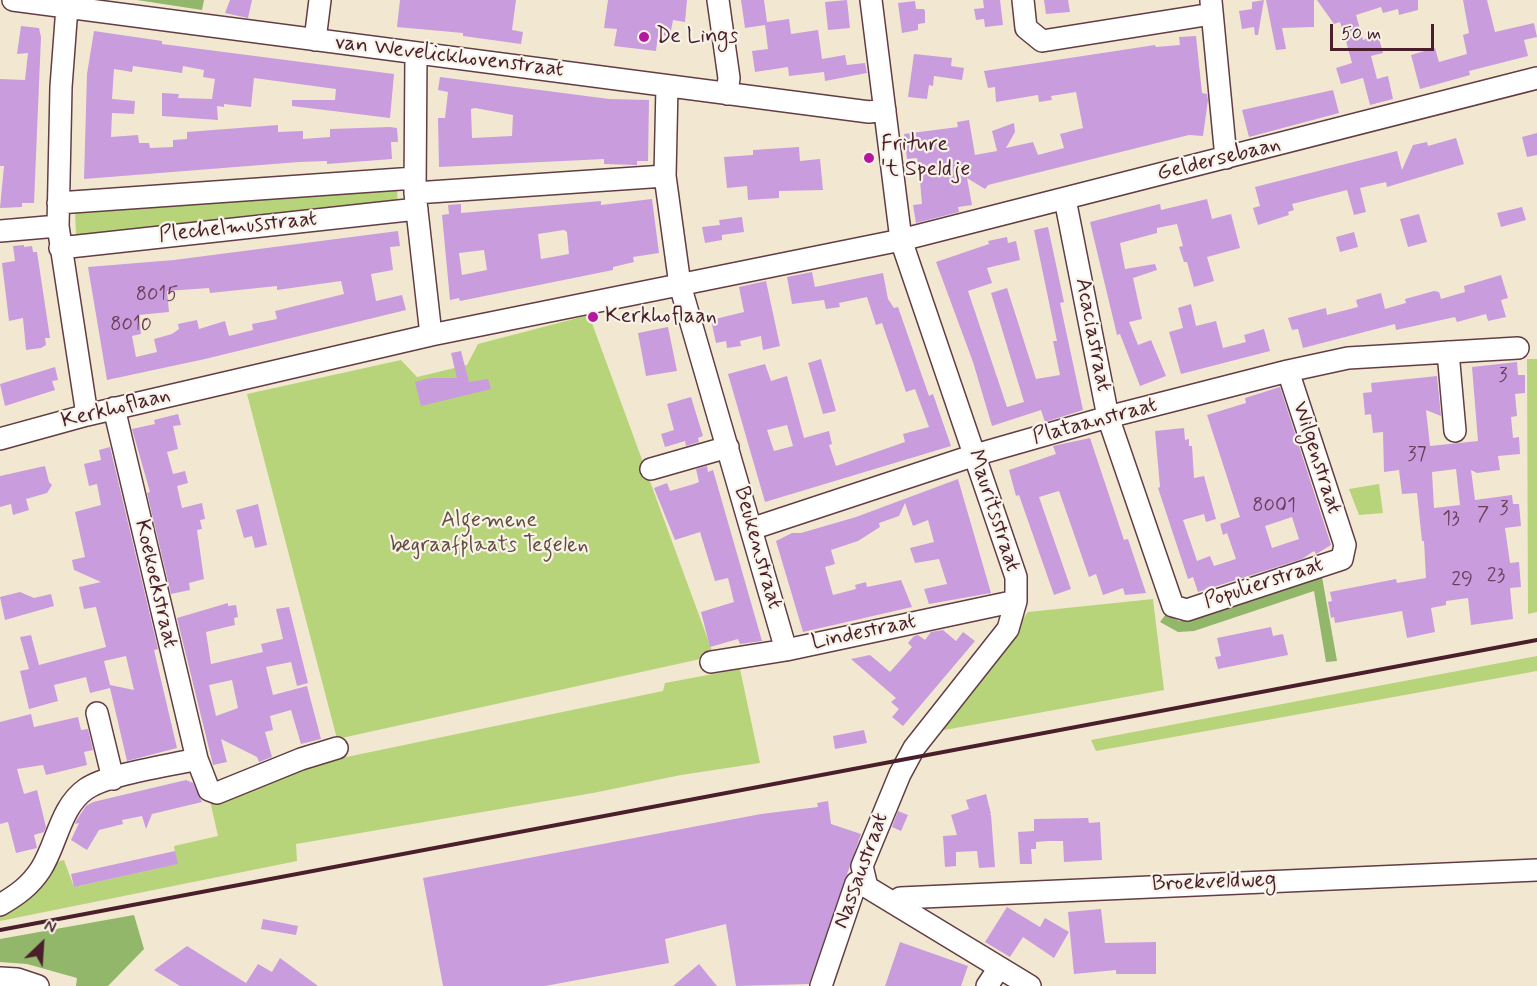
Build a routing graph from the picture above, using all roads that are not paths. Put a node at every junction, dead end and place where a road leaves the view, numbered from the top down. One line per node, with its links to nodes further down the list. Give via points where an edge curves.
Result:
1 (13, 0): 7 (street, van Wevelickhovenstraat)
2 (320, 0): 8 (street)
3 (718, 0): 12 (street)
4 (871, 0): 13 (street, Mauritsstraat)
5 (1023, 0): 6 (street, via 1026,28 1041,40)
6 (1211, 7): 14 (street)
7 (67, 8): 8 (street, van Wevelickhovenstraat); 18 (street)
8 (315, 40): 9 (street, van Wevelickhovenstraat)
9 (416, 53): 11 (street, van Wevelickhovenstraat); 16 (street)
10 (1537, 78): 14 (street, Geldersebaan)
11 (667, 86): 12 (street, van Wevelickhovenstraat); 15 (street, Beukenstraat)
12 (728, 94): 13 (street, van Wevelickhovenstraat, via 869,112)
13 (885, 110): 21 (street, Mauritsstraat)
14 (1226, 158): 17 (street, Geldersebaan)
15 (664, 176): 16 (street, Plechelmusstraat); 23 (street, Beukenstraat)
16 (416, 193): 18 (street, Plechelmusstraat); 22 (street, Plechelmusstraat); 24 (street)
17 (1065, 199): 21 (street, Geldersebaan); 30 (street, Acaciastraat)
18 (58, 203): 19 (street)
19 (58, 226): 20 (street); 22 (street)
20 (0, 231)
21 (901, 240): 23 (street, Kerkhoflaan); 34 (street, Mauritsstraat)
22 (60, 248): 29 (street)
23 (680, 285): 24 (street, Kerkhoflaan); 33 (street, Beukenstraat)
24 (431, 335): 28 (street, Kerkhoflaan)
25 (1518, 348): 26 (street, Plataanstraat)
26 (1448, 352): 27 (street, Plataanstraat, via 1348,358); 31 (street)
27 (1288, 371): 30 (street, Plataanstraat); 37 (street, Wilgenstraat)
28 (114, 408): 29 (street, Kerkhoflaan); 44 (street, Koekoekstraat)
29 (87, 415): 32 (street, Kerkhoflaan)
30 (1108, 417): 34 (street, Plataanstraat); 39 (street, Acaciastraat)
31 (1455, 431)
32 (0, 439)
33 (728, 447): 35 (street); 36 (street, Beukenstraat)
34 (975, 455): 36 (street, Plataanstraat); 38 (street, Mauritsstraat, via 1016,577)
35 (651, 469)
36 (751, 529): 40 (street, Beukenstraat)
37 (1345, 545): 39 (street, Populierstraat, via 1342,559 1187,610)
38 (1016, 602): 40 (street, Lindestraat); 45 (street, Mauritsstraat, via 1008,629)
39 (1173, 606)
40 (786, 650): 41 (street, Lindestraat)
41 (711, 662)
42 (97, 713): 46 (street)
43 (337, 748): 44 (street, Koekoekstraat, via 217,792 209,790)
44 (197, 759): 46 (street)
45 (908, 759): 48 (street, Nassaustraat, via 862,866)
46 (113, 779): 50 (street, via 87,788 72,801 41,868 24,891)
47 (1537, 870): 49 (street, Broekveldweg, via 900,898)
48 (863, 879): 49 (street, via 867,887); 54 (street, Nassaustraat, via 856,883)
49 (894, 903): 51 (street)
50 (0, 905)
51 (999, 968): 55 (street); 56 (street)
52 (0, 978): 53 (street)
53 (38, 986)
54 (821, 986)
55 (987, 986)
56 (1030, 986)

